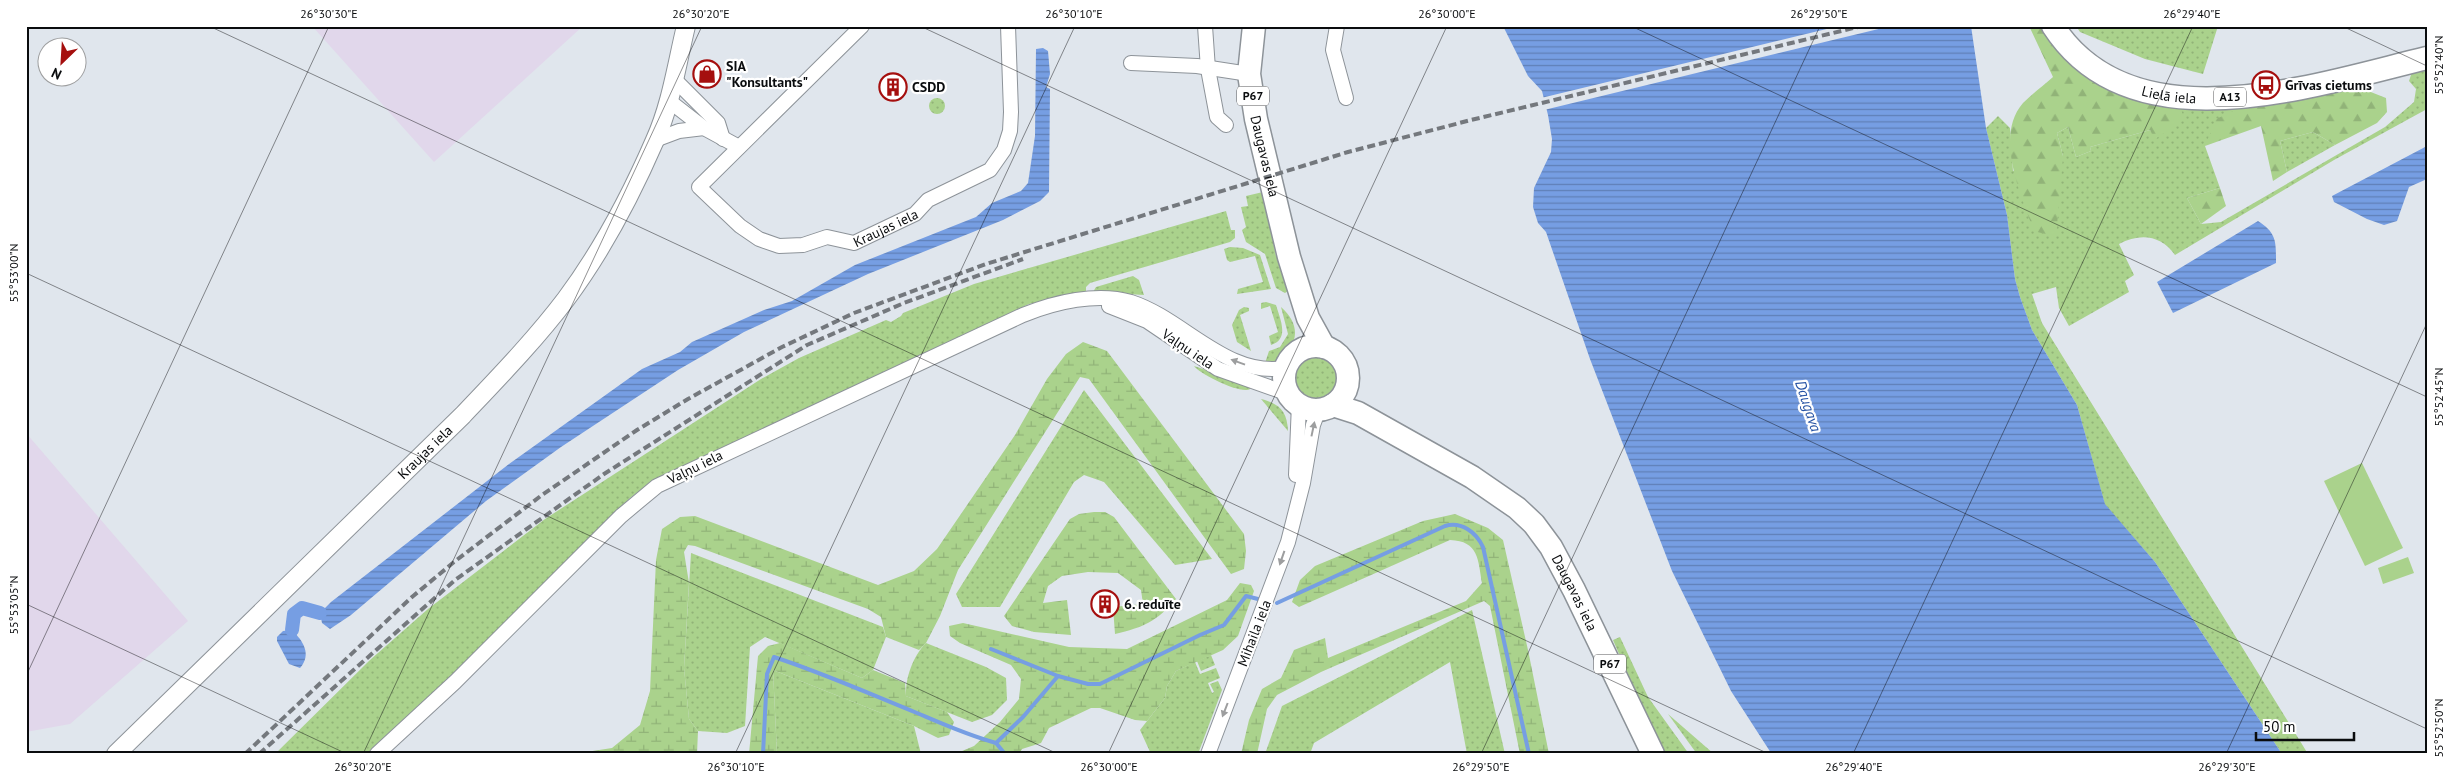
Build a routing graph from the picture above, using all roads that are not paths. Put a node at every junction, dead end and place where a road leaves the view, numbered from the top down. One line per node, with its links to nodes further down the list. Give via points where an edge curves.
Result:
1 (686, 26): 12 (street, Kraujas iela)
2 (862, 26): 19 (street, Kraujas iela)
3 (1008, 26): 19 (street, Kraujas iela, via 1010,131 1004,150 990,170 928,200 915,214 854,243 827,237 803,245 779,246 759,239 740,226 699,187)
4 (1205, 26): 10 (street)
5 (1254, 26): 11 (main road, Daugavas iela / P67)
6 (1337, 26): 13 (street, via 1333,50)
7 (2053, 26): 8 (main road, Lielā iela / A13, via 2078,57 2131,88 2208,99 2284,92)
8 (2427, 58)
9 (1131, 63): 10 (street)
10 (1208, 68): 11 (street); 15 (street, via 1217,117)
11 (1249, 74): 20 (main road, Daugavas iela / P67, via 1256,119)
12 (673, 78): 14 (street, Kraujas iela); 17 (street, via 718,123)
13 (1346, 98)
14 (668, 100): 16 (street); 18 (street, Kraujas iela)
15 (1226, 125)
16 (704, 128): 17 (street); 18 (street, via 679,131)
17 (723, 139): 19 (street)
18 (655, 140): 28 (street, Kraujas iela, via 597,251 567,298 532,340 438,440)
19 (740, 147)
20 (1289, 257): 22 (main road, Daugavas iela / P67, via 1308,318); 23 (main road, Daugavas iela / P67, via 1299,331)
21 (1089, 300): 23 (street, Vaļņu iela, one-way to 21, via 1263,369 1233,360 1165,317 1130,302); 25 (street, Vaļņu iela, via 1137,316 1218,369); 29 (street, Vaļņu iela, via 1058,303 1023,315 657,486 621,516 455,682)
22 (1324, 347): 23 (main road, via 1312,346); 24 (main road, P67, via 1343,360 1348,374)
23 (1292, 360): 25 (main road, P67, via 1285,383)
24 (1347, 386): 25 (main road, via 1341,397); 26 (main road, Daugavas iela / P67)
25 (1310, 403): 26 (main road, Daugavas iela / P67, via 1358,413); 27 (street, Mihaila iela); 27 (street, Mihaila iela, one-way to 25, via 1313,425)
26 (1453, 466): 31 (main road, Daugavas iela / P67, via 1517,508 1551,547)
27 (1296, 511): 30 (street, Mihaila iela, one-way to 30, via 1281,563)
28 (117, 751)
29 (377, 754)
30 (1208, 754)
31 (1653, 754)

